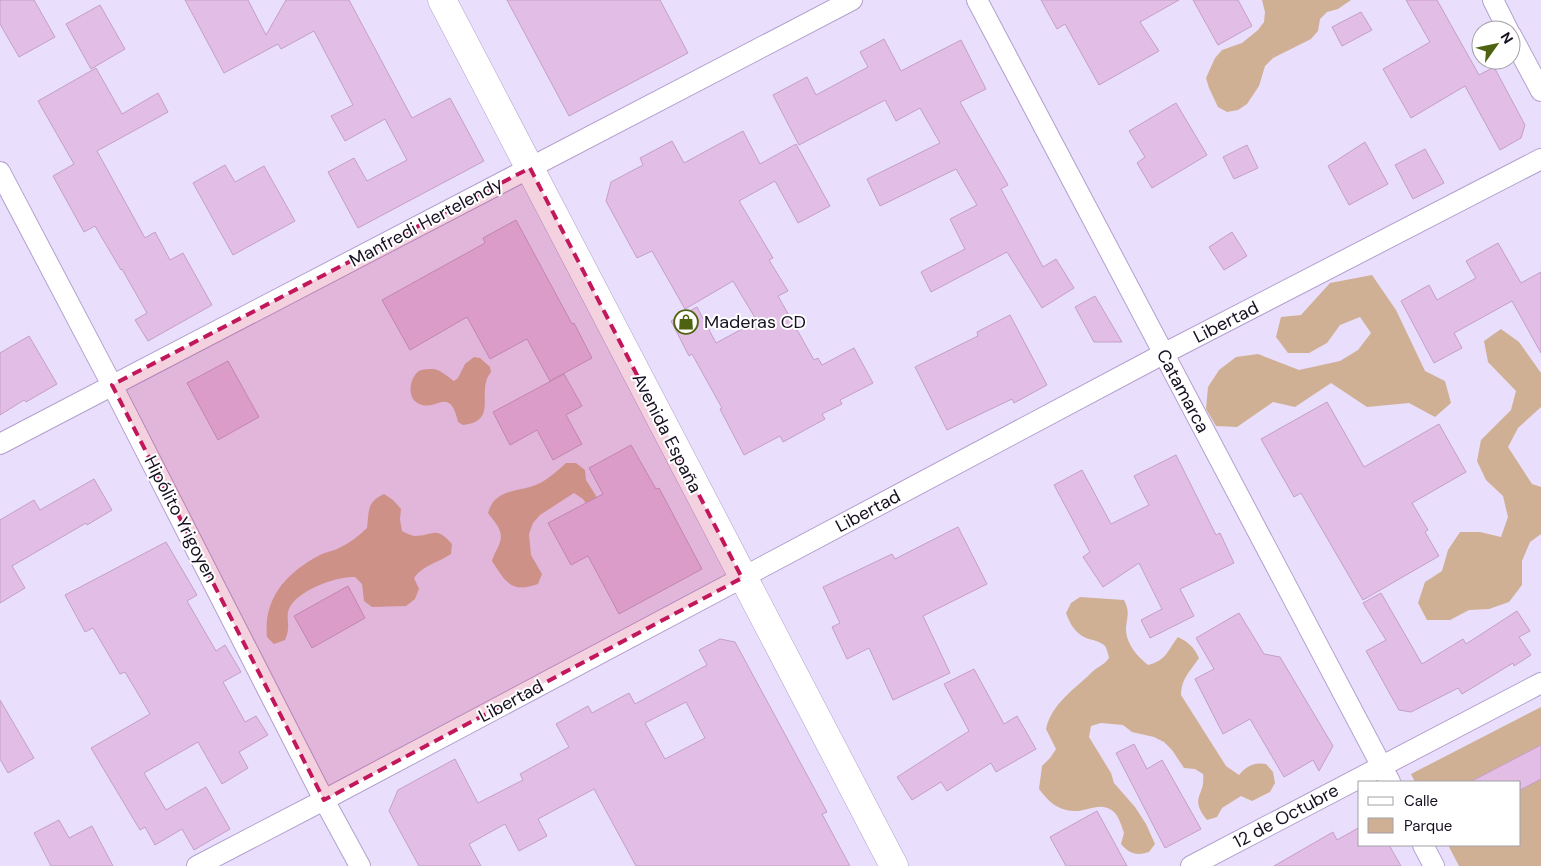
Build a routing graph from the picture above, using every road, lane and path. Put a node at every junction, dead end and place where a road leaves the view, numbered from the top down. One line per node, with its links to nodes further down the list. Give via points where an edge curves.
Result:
1 (442, 0): 9 (main road, Avenida España)
2 (852, 0): 9 (street, Manfredi Hertelendy)
3 (977, 0): 11 (street, Catamarca)
4 (1492, 0): 5 (street)
5 (1503, 20)
6 (1521, 54): 7 (street)
7 (1541, 91)
8 (1541, 159): 11 (street, Libertad)
9 (530, 168): 12 (street, Manfredi Hertelendy); 14 (main road, Avenida España)
10 (0, 172): 12 (street, Hipólito Yrigoyen)
11 (1163, 354): 14 (street, Libertad); 16 (street, Catamarca)
12 (112, 385): 13 (street, Manfredi Hertelendy); 19 (street, Hipólito Yrigoyen)
13 (0, 444)
14 (742, 578): 19 (street, Libertad); 23 (main road, Avenida España)
15 (1541, 682): 16 (street, 12 de Octubre)
16 (1386, 774): 17 (street, 12 de Octubre)
17 (1371, 781)
18 (1358, 787): 24 (street, 12 de Octubre)
19 (324, 800): 21 (street, Libertad); 22 (street, Hipólito Yrigoyen)
20 (1424, 846): 25 (street)
21 (197, 866)
22 (360, 866)
23 (894, 866)
24 (1191, 866)
25 (1434, 866)

